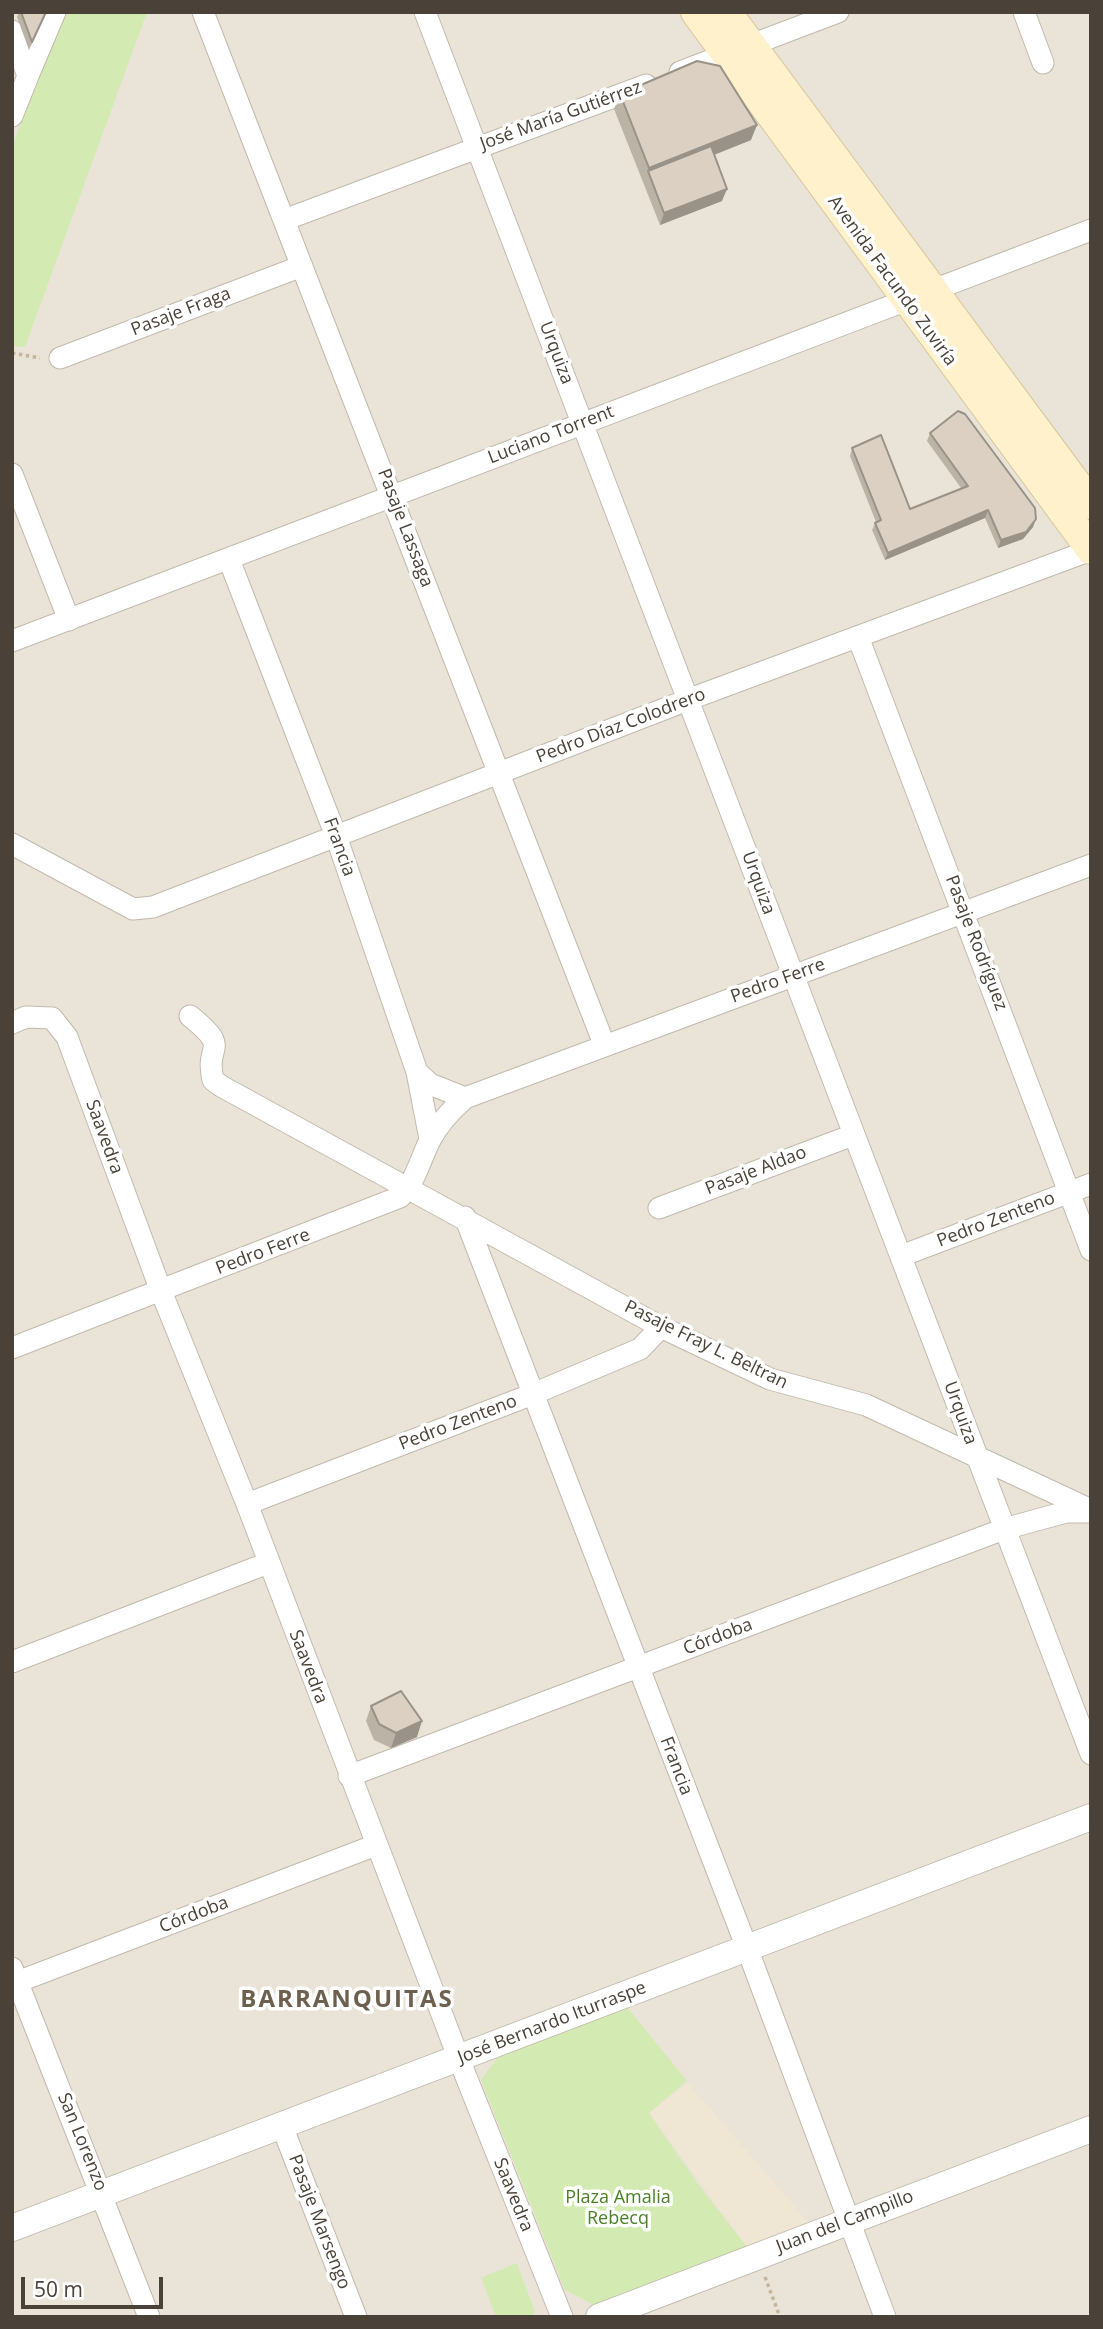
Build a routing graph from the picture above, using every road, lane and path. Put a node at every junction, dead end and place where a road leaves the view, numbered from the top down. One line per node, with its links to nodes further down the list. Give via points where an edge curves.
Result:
1 (55, 12): 11 (street)
2 (203, 12): 14 (street, Pasaje Lassaga)
3 (425, 12): 13 (street, Urquiza)
4 (696, 12): 9 (main road, Avenida Facundo Zuviría)
5 (726, 12): 9 (main road, Avenida Facundo Zuviría)
6 (838, 12): 9 (street, José María Gutiérrez)
7 (1024, 12): 10 (street)
8 (12, 31): 11 (street)
9 (739, 50): 13 (street, José María Gutiérrez); 17 (main road, Avenida Facundo Zuviría)
10 (1043, 63)
11 (28, 76): 12 (street)
12 (12, 117)
13 (477, 148): 14 (street, José María Gutiérrez); 20 (street, Urquiza)
14 (284, 220): 16 (street, Pasaje Lassaga)
15 (1091, 230): 17 (street, Luciano Torrent)
16 (302, 266): 19 (street, Pasaje Fraga); 22 (street, Pasaje Lassaga)
17 (919, 295): 20 (street, Luciano Torrent); 23 (main road, Avenida Facundo Zuviría); 24 (main road, Avenida Facundo Zuviría)
18 (12, 353): 19 (path, via 44,360)
19 (60, 358)
20 (583, 422): 22 (street, Luciano Torrent); 29 (street, Urquiza)
21 (12, 474): 26 (street)
22 (393, 497): 25 (street, Luciano Torrent); 30 (street, Pasaje Lassaga)
23 (1091, 504)
24 (1091, 549): 27 (street, Pedro Díaz Colodrero)
25 (230, 562): 26 (street, Luciano Torrent); 31 (street, Francia)
26 (69, 620): 28 (street, Luciano Torrent)
27 (858, 638): 29 (street, Pedro Díaz Colodrero); 34 (street, Pasaje Rodríguez)
28 (12, 641)
29 (690, 699): 30 (street, Pedro Díaz Colodrero); 35 (street, Urquiza)
30 (500, 773): 31 (street, Pedro Díaz Colodrero); 38 (street, Pasaje Lassaga)
31 (336, 836): 32 (street, Pedro Díaz Colodrero, via 153,907 133,909); 39 (street, Francia)
32 (12, 844)
33 (1091, 865): 34 (street, Pedro Ferre)
34 (965, 911): 35 (street, Pedro Ferre); 45 (street, Pasaje Rodríguez)
35 (792, 976): 38 (street, Pedro Ferre); 41 (street, Urquiza)
36 (190, 1016): 44 (street, Pasaje Fray L. Beltran, via 211,1033 215,1044 213,1080)
37 (12, 1023): 50 (street, Saavedra, via 26,1017 52,1018 67,1037)
38 (604, 1044): 40 (street, Pedro Ferre)
39 (417, 1072): 40 (street, via 449,1094); 42 (street, Francia)
40 (465, 1098): 42 (street, Pedro Ferre, via 446,1114)
41 (853, 1135): 46 (street, Pasaje Aldao); 49 (street, Urquiza)
42 (430, 1139): 44 (street, Pedro Ferre)
43 (1091, 1184): 45 (street, Pedro Zenteno)
44 (408, 1189): 47 (street, Pasaje Fray L. Beltran); 50 (street, Pedro Ferre, via 390,1203)
45 (1069, 1192): 48 (street, Pasaje Rodríguez); 49 (street, Pedro Zenteno)
46 (659, 1208)
47 (464, 1217): 51 (street, Pasaje Fray L. Beltran); 53 (street, Francia)
48 (1091, 1250)
49 (901, 1256): 54 (street, Urquiza)
50 (161, 1291): 52 (street, Pedro Ferre); 55 (street, Saavedra)
51 (661, 1327): 53 (street, Pedro Zenteno, via 640,1349); 54 (street, Pasaje Fray L. Beltran, via 770,1379 866,1405)
52 (12, 1349)
53 (533, 1394): 55 (street, Pedro Zenteno); 60 (street, Francia)
54 (975, 1454): 56 (street, Pasaje Fray L. Beltran); 57 (street, Urquiza)
55 (247, 1504): 58 (street, Saavedra)
56 (1091, 1511): 57 (street, Córdoba, via 1066,1512)
57 (1003, 1528): 60 (street, Córdoba); 61 (street, Urquiza)
58 (268, 1563): 59 (street); 62 (street, Saavedra)
59 (12, 1662)
60 (638, 1667): 62 (street, Córdoba); 65 (street, Francia)
61 (1091, 1754)
62 (349, 1776): 64 (street, Saavedra)
63 (1091, 1817): 65 (street, José Bernardo Iturraspe)
64 (376, 1845): 66 (street, Córdoba); 67 (street, Saavedra)
65 (747, 1948): 67 (street, José Bernardo Iturraspe); 71 (street, Francia)
66 (14, 1978): 70 (street, San Lorenzo)
67 (458, 2059): 68 (street, José Bernardo Iturraspe); 76 (street, Saavedra)
68 (282, 2126): 70 (street, José Bernardo Iturraspe); 75 (street, Pasaje Marsengo)
69 (1091, 2129): 71 (street, Juan del Campillo)
70 (102, 2193): 72 (street, José Bernardo Iturraspe); 74 (street, San Lorenzo)
71 (848, 2220): 73 (street, Juan del Campillo); 79 (street, Francia)
72 (12, 2228)
73 (757, 2256): 77 (street, Juan del Campillo); 78 (path)
74 (149, 2317)
75 (356, 2317)
76 (562, 2317)
77 (599, 2317)
78 (780, 2317)
79 (884, 2317)

